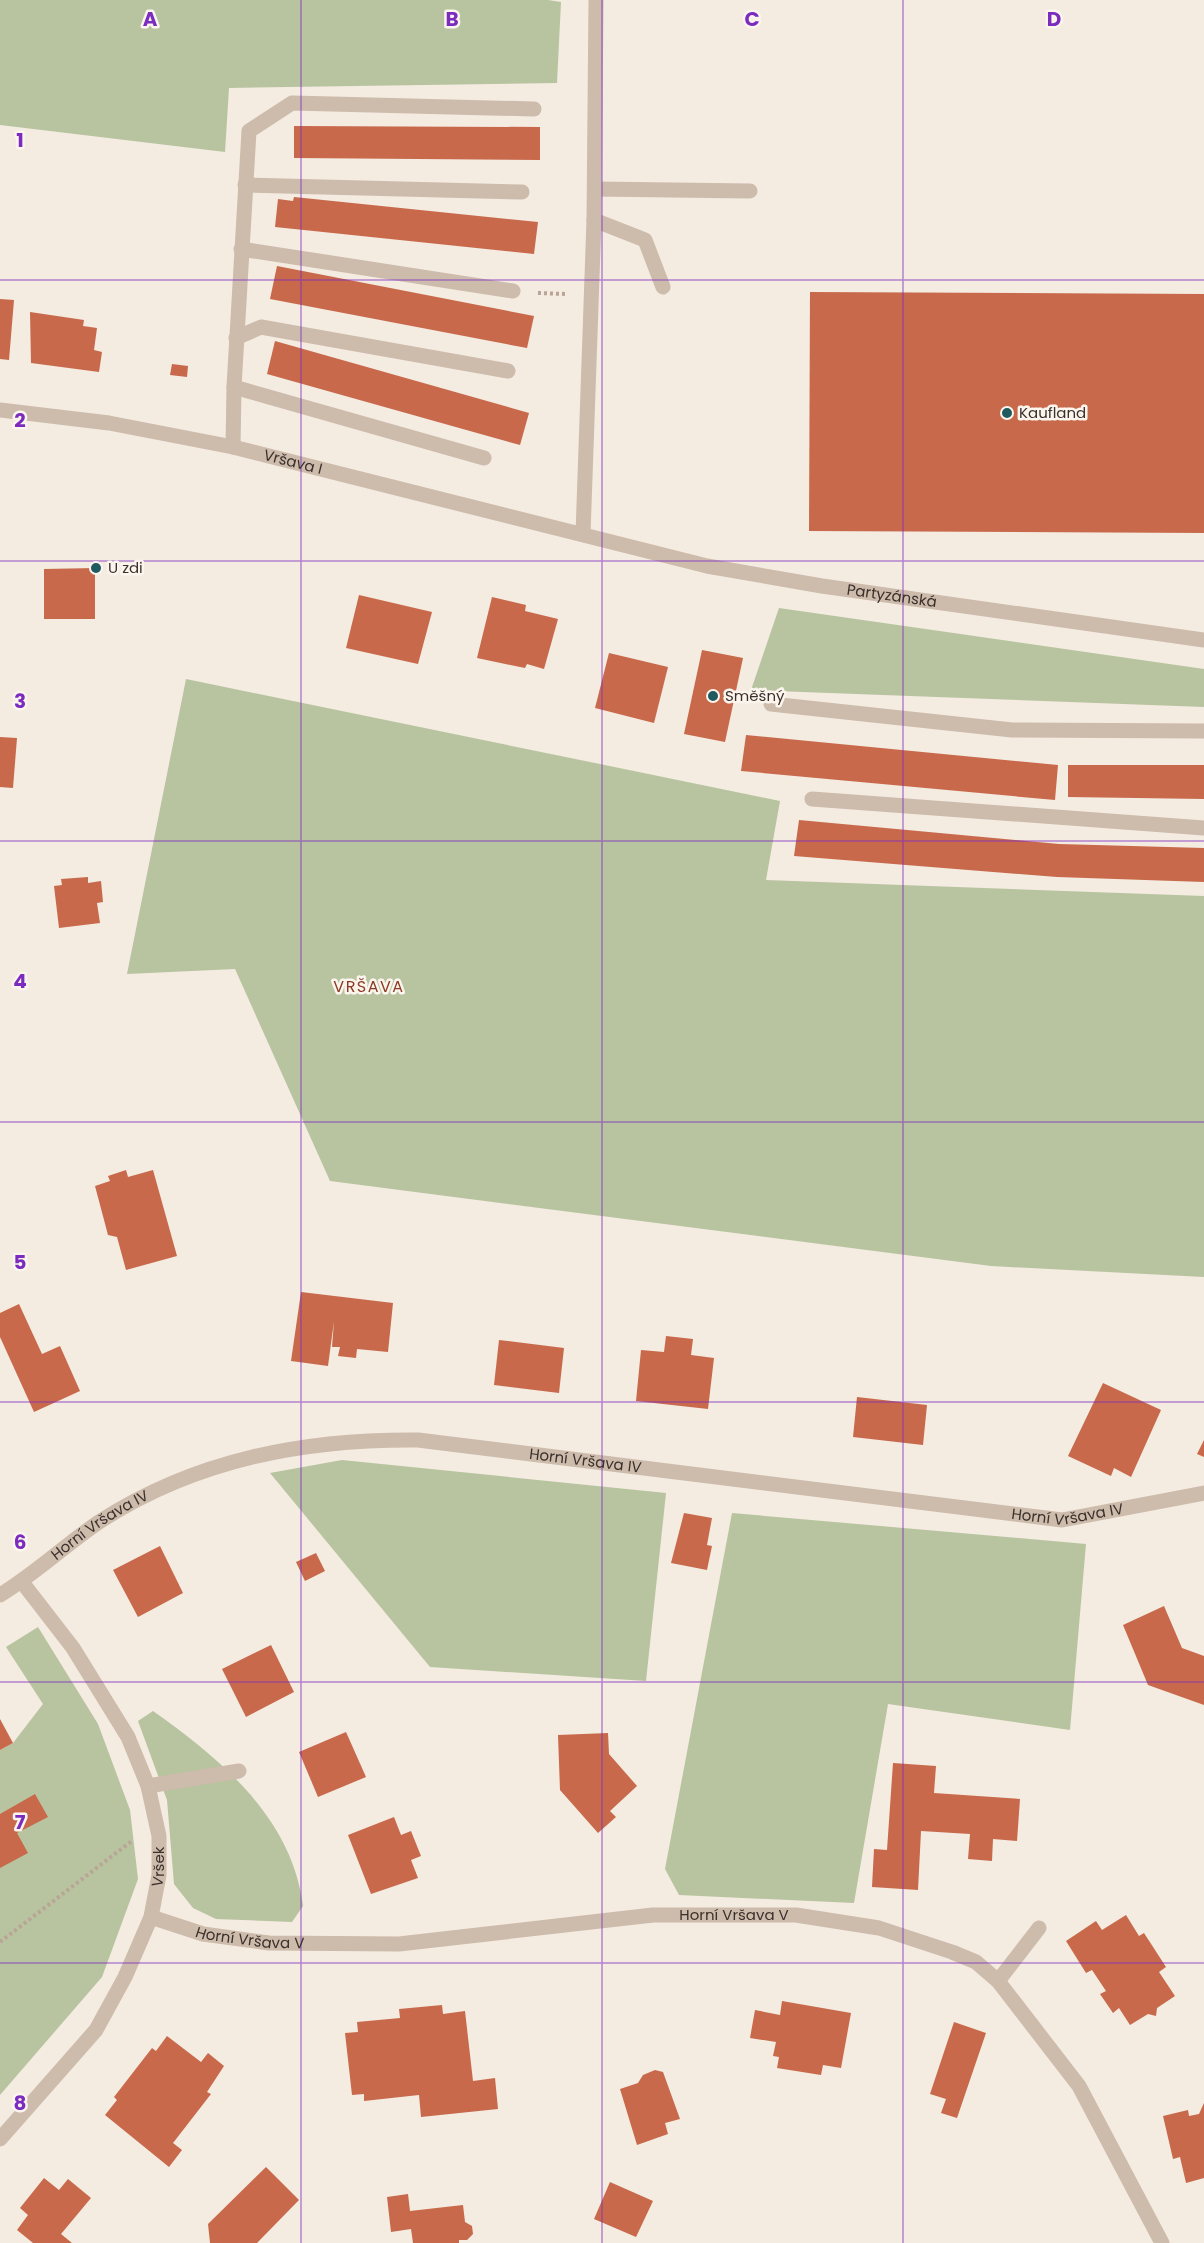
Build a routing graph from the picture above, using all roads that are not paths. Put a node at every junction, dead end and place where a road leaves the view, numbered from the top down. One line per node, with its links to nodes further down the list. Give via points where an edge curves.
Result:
1 (596, 0): 4 (street)
2 (534, 109): 3 (street, via 292,103 249,131)
3 (245, 184): 6 (street); 8 (street)
4 (595, 189): 5 (street); 7 (street)
5 (750, 191)
6 (522, 192)
7 (594, 219): 9 (street, via 645,240); 17 (street)
8 (241, 249): 10 (street); 11 (street)
9 (663, 286)
10 (513, 291)
11 (236, 338): 12 (street, via 261,327); 13 (street)
12 (508, 371)
13 (234, 387): 15 (street); 16 (street)
14 (0, 410): 15 (street, Vršava I, via 109,423)
15 (233, 447): 17 (street, Vršava I)
16 (484, 458)
17 (583, 534): 18 (street, Partyzánská, via 707,566 776,578)
18 (1204, 640)
19 (771, 704): 20 (street, via 1012,730)
20 (1204, 731)
21 (812, 799): 22 (street)
22 (1204, 828)
23 (1204, 1493): 24 (street, Horní Vršava IV, via 1062,1520 418,1440 356,1439 267,1452 225,1463 165,1487 101,1521)
24 (22, 1582): 25 (street, Horní Vršava IV); 27 (street, Vršek, via 104,1696 128,1737)
25 (0, 1595)
26 (239, 1771): 27 (street)
27 (148, 1786): 28 (street, Vršek, via 159,1836 159,1875)
28 (151, 1917): 30 (street, Horní Vršava V, via 203,1934 269,1942 399,1944 653,1915 796,1915 879,1928 942,1948 976,1962); 31 (street, Vršek, via 96,2030)
29 (1039, 1928): 30 (street)
30 (998, 1981): 32 (street, Horní Vršava V, via 1079,2086)
31 (0, 2139)
32 (1162, 2243)

